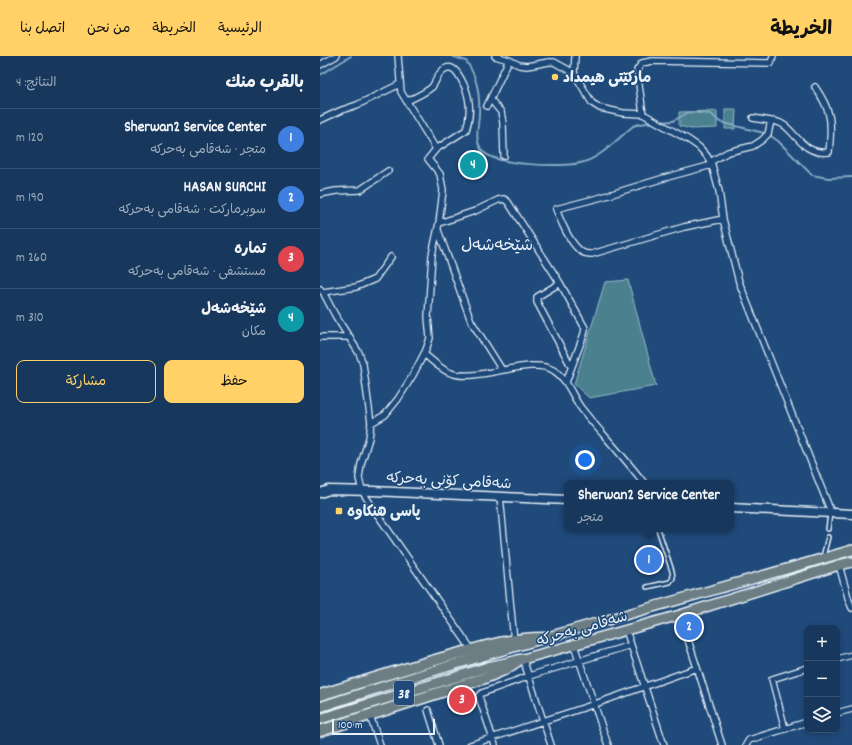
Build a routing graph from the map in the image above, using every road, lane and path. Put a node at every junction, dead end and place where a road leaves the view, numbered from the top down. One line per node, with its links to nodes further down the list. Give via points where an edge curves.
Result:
1 (336, 56): 9 (street)
2 (496, 56): 8 (street)
3 (576, 56): 10 (street)
4 (773, 56): 7 (street, via 771,63)
5 (398, 58): 11 (street)
6 (693, 59): 7 (street); 16 (street, via 642,63 637,70)
7 (740, 59)
8 (509, 60): 10 (street, via 527,66 554,62); 13 (street)
9 (320, 65)
10 (574, 74): 16 (street, via 592,103 600,108)
11 (400, 84): 14 (street, via 401,92); 18 (street)
12 (815, 87): 19 (street, via 829,113 829,152 811,150 782,124)
13 (491, 100): 15 (street); 21 (street, via 501,112)
14 (408, 101): 20 (street); 20 (street, via 430,88 442,71 455,69 459,75 471,108 468,126 466,130)
15 (487, 106)
16 (643, 114): 22 (street, via 699,148)
17 (753, 118): 19 (street)
18 (320, 120)
19 (771, 120): 22 (street, via 767,136 753,146 728,152)
20 (436, 149): 26 (street, via 428,159 440,174 443,190)
21 (504, 156)
22 (711, 164): 25 (street, via 719,191); 25 (street, via 556,209 577,248 584,253 592,254 684,227)
23 (388, 171): 24 (street, via 360,190)
24 (320, 194)
25 (723, 219): 45 (street, via 739,282)
26 (438, 226): 28 (street, via 504,199); 32 (street, via 432,255 428,318 430,338); 34 (street, via 471,321)
27 (390, 257): 29 (street, via 375,279 356,287)
28 (560, 283): 33 (street, via 585,328); 33 (street, via 537,297 537,302)
29 (322, 290): 31 (street)
30 (320, 337): 31 (street)
31 (350, 337): 36 (street, via 363,364)
32 (424, 354): 34 (street, via 452,374 478,374); 36 (street, via 398,399 385,415)
33 (571, 366): 35 (street)
34 (502, 370): 35 (street, via 543,366 553,370)
35 (566, 382): 37 (street, via 581,408)
36 (371, 423): 40 (street, via 359,478)
37 (642, 480)
38 (320, 488): 39 (street, شەقامی کۆنی بەحرکە)
39 (329, 490): 40 (street, شەقامی کۆنی بەحرکە); 41 (street, شەقامی کۆنی بەحرکە)
40 (362, 491): 42 (street, شەقامی کۆنی بەحرکە); 62 (street)
41 (320, 493)
42 (500, 496): 43 (street, شەقامی کۆنی بەحرکە); 59 (street)
43 (564, 500)
44 (734, 508): 45 (street)
45 (831, 512): 46 (street); 47 (lane)
46 (852, 514)
47 (828, 529)
48 (659, 532): 54 (lane, via 673,578 670,582)
49 (828, 537): 51 (lane)
50 (852, 550): 51 (main road, شەقامی بەحرکە / 38)
51 (822, 559): 58 (main road, شەقامی بەحرکە / 38)
52 (852, 562): 53 (main road, شەقامی بەحرکە / 38)
53 (838, 565): 55 (street); 56 (main road, شەقامی بەحرکە / 38)
54 (647, 587)
55 (852, 608)
56 (680, 615): 57 (main road, شەقامی بەحرکە / 38); 67 (street)
57 (626, 630): 60 (main road, شەقامی بەحرکە / 38); 61 (street)
58 (545, 638): 59 (highway); 73 (main road, شەقامی بەحرکە / 38)
59 (514, 641): 62 (highway)
60 (574, 645): 65 (main road, شەقامی بەحرکە / 38); 66 (street)
61 (631, 645): 66 (street); 70 (street)
62 (472, 650): 71 (highway)
63 (852, 655): 64 (street)
64 (840, 658)
65 (521, 660): 69 (street); 77 (highway, via 485,678); 78 (main road, شەقامی بەحرکە / 38, via 474,671)
66 (580, 660): 69 (street); 72 (street)
67 (697, 668): 70 (street); 91 (street)
68 (804, 669): 81 (street, via 772,679)
69 (529, 676): 79 (street); 83 (street, via 479,696)
70 (645, 687): 72 (street); 90 (street)
71 (320, 695)
72 (595, 704): 79 (street); 89 (street)
73 (320, 707)
74 (852, 709): 76 (street)
75 (428, 710): 85 (street)
76 (840, 713)
77 (370, 716): 82 (highway); 84 (street)
78 (320, 719)
79 (543, 721): 83 (street); 88 (street)
80 (804, 723): 81 (street)
81 (785, 729): 92 (street, via 750,740)
82 (320, 731)
83 (492, 737): 86 (street); 87 (street)
84 (380, 745)
85 (439, 745)
86 (470, 745)
87 (495, 745)
88 (551, 745)
89 (608, 745)
90 (664, 745)
91 (722, 745)
92 (746, 745)

